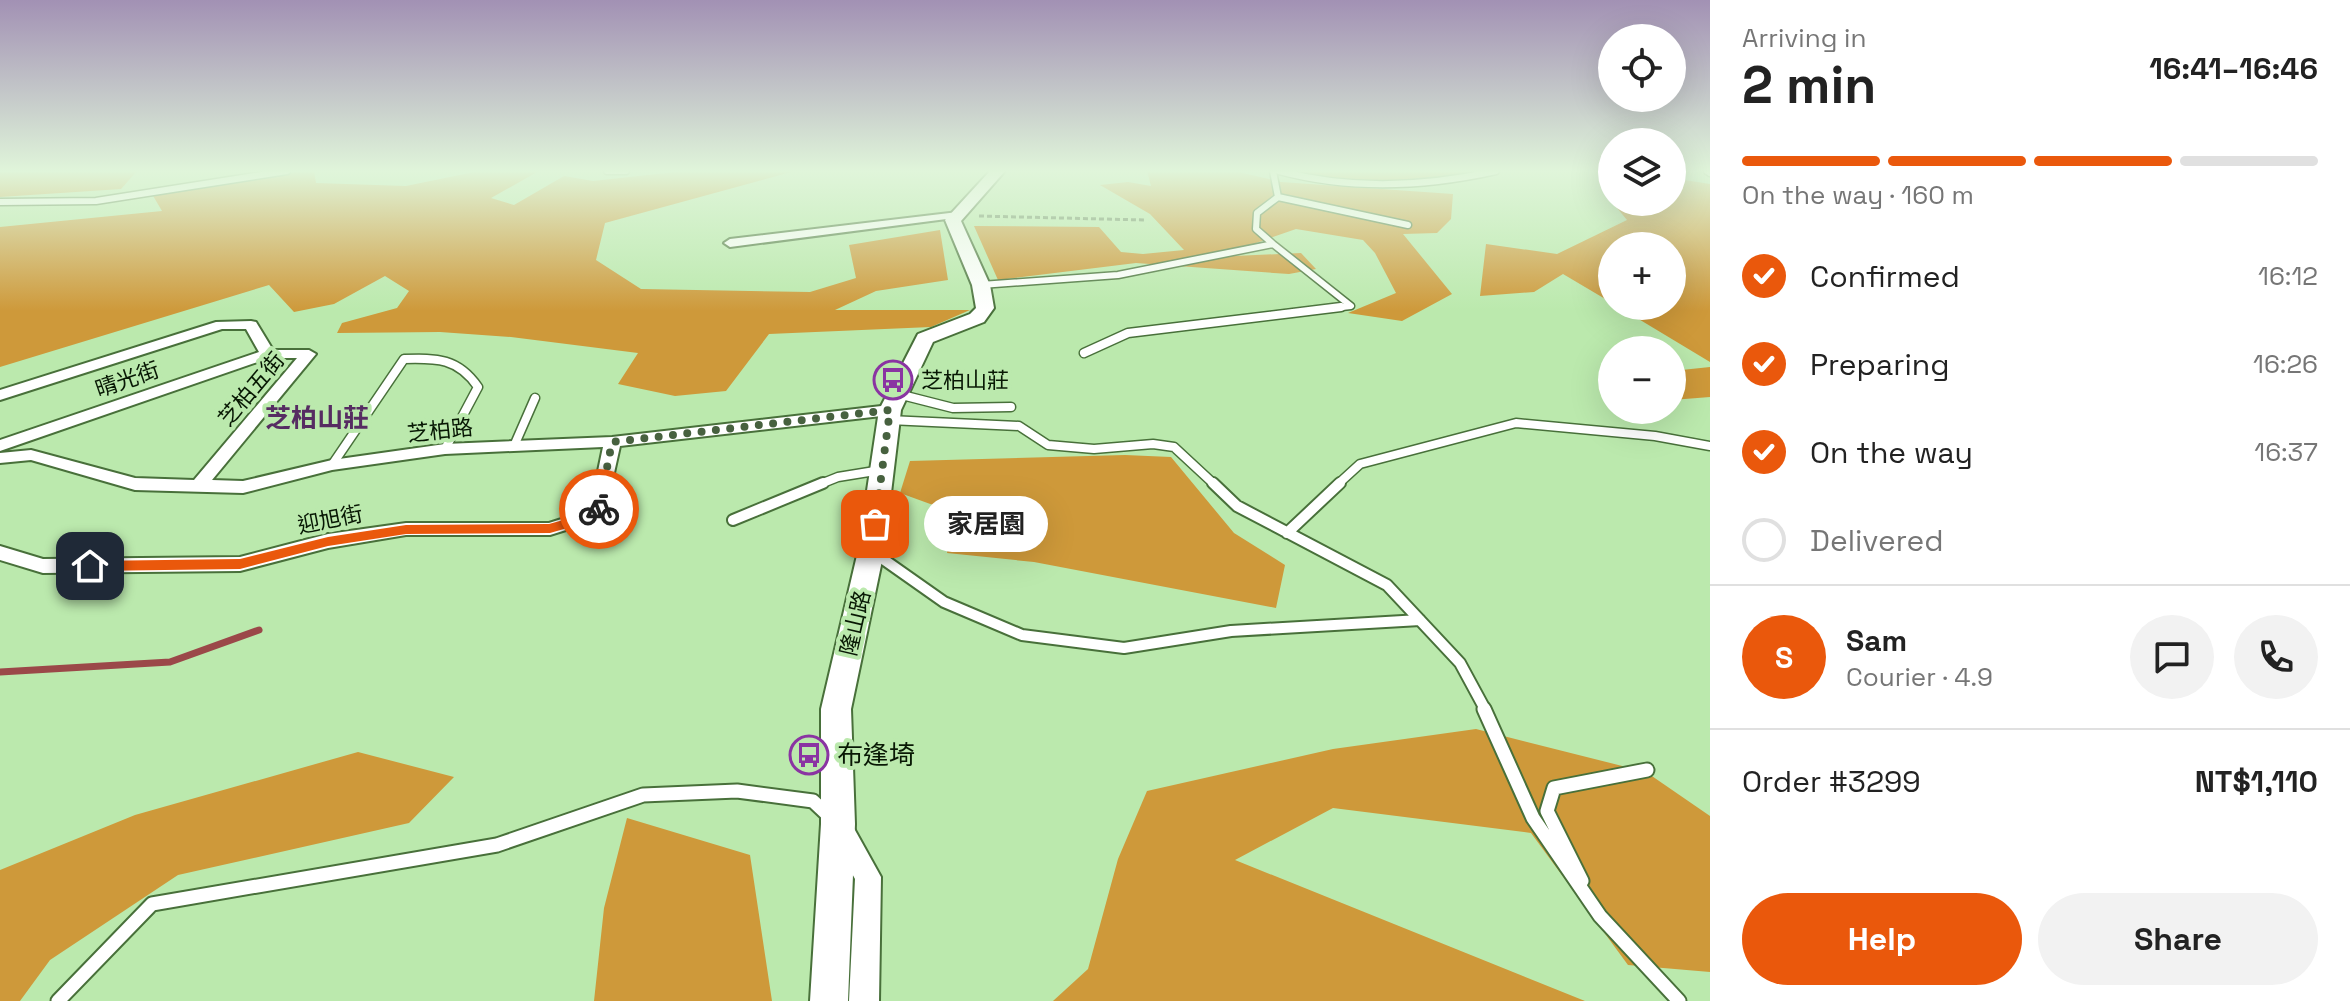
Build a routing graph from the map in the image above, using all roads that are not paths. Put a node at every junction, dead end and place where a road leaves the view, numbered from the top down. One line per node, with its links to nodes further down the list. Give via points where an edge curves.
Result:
1 (936, 218): 6 (street)
2 (955, 218): 8 (street)
3 (1257, 218): 7 (lane, via 1256,229)
4 (1374, 218): 5 (lane)
5 (1408, 225)
6 (730, 243)
7 (1273, 244): 8 (lane, via 1118,275); 9 (lane, via 1351,306 1128,333)
8 (981, 285): 14 (street, 隆山路, via 985,308 977,318 925,338)
9 (1084, 353)
10 (268, 354): 11 (street, via 251,325 221,325); 16 (street, 晴光街); 23 (street, 芝柏五街, via 309,354)
11 (0, 395)
12 (535, 398): 17 (lane)
13 (1011, 407): 14 (lane)
14 (892, 408): 15 (street, 芝柏路); 22 (street, 隆山路); 25 (lane, via 1019,426 1048,445 1174,447 1237,506)
15 (612, 442): 17 (street, 芝柏路); 27 (street, 迎旭街, via 598,514 550,529 406,529 328,541 240,564 43,566)
16 (0, 446)
17 (514, 446): 19 (street, 芝柏路)
18 (1710, 446): 25 (lane, via 1516,423 1360,464)
19 (445, 449): 21 (street, 芝柏路); 21 (lane, via 478,387 466,368 446,358 404,359)
20 (0, 458): 23 (street, 芝柏路, via 31,455 135,484)
21 (332, 465): 23 (street, 芝柏路, via 243,487)
22 (882, 470): 24 (lane, via 838,477); 26 (street, 隆山路)
23 (200, 484)
24 (733, 520)
25 (1287, 533): 28 (lane, via 1387,585)
26 (871, 551): 28 (lane, via 944,602 1022,635 1124,648 1231,631); 30 (street, 隆山路, via 836,709)
27 (0, 553)
28 (1420, 620): 31 (lane, via 1460,663 1533,818)
29 (1647, 770): 31 (lane, via 1554,788 1550,799 1547,811)
30 (838, 824): 32 (lane, via 813,801 737,791 643,795 497,845 152,904); 33 (street, 隆山路); 34 (street, via 868,877)
31 (1600, 916): 35 (lane)
32 (58, 1001)
33 (829, 1001)
34 (864, 1001)
35 (1679, 1001)

